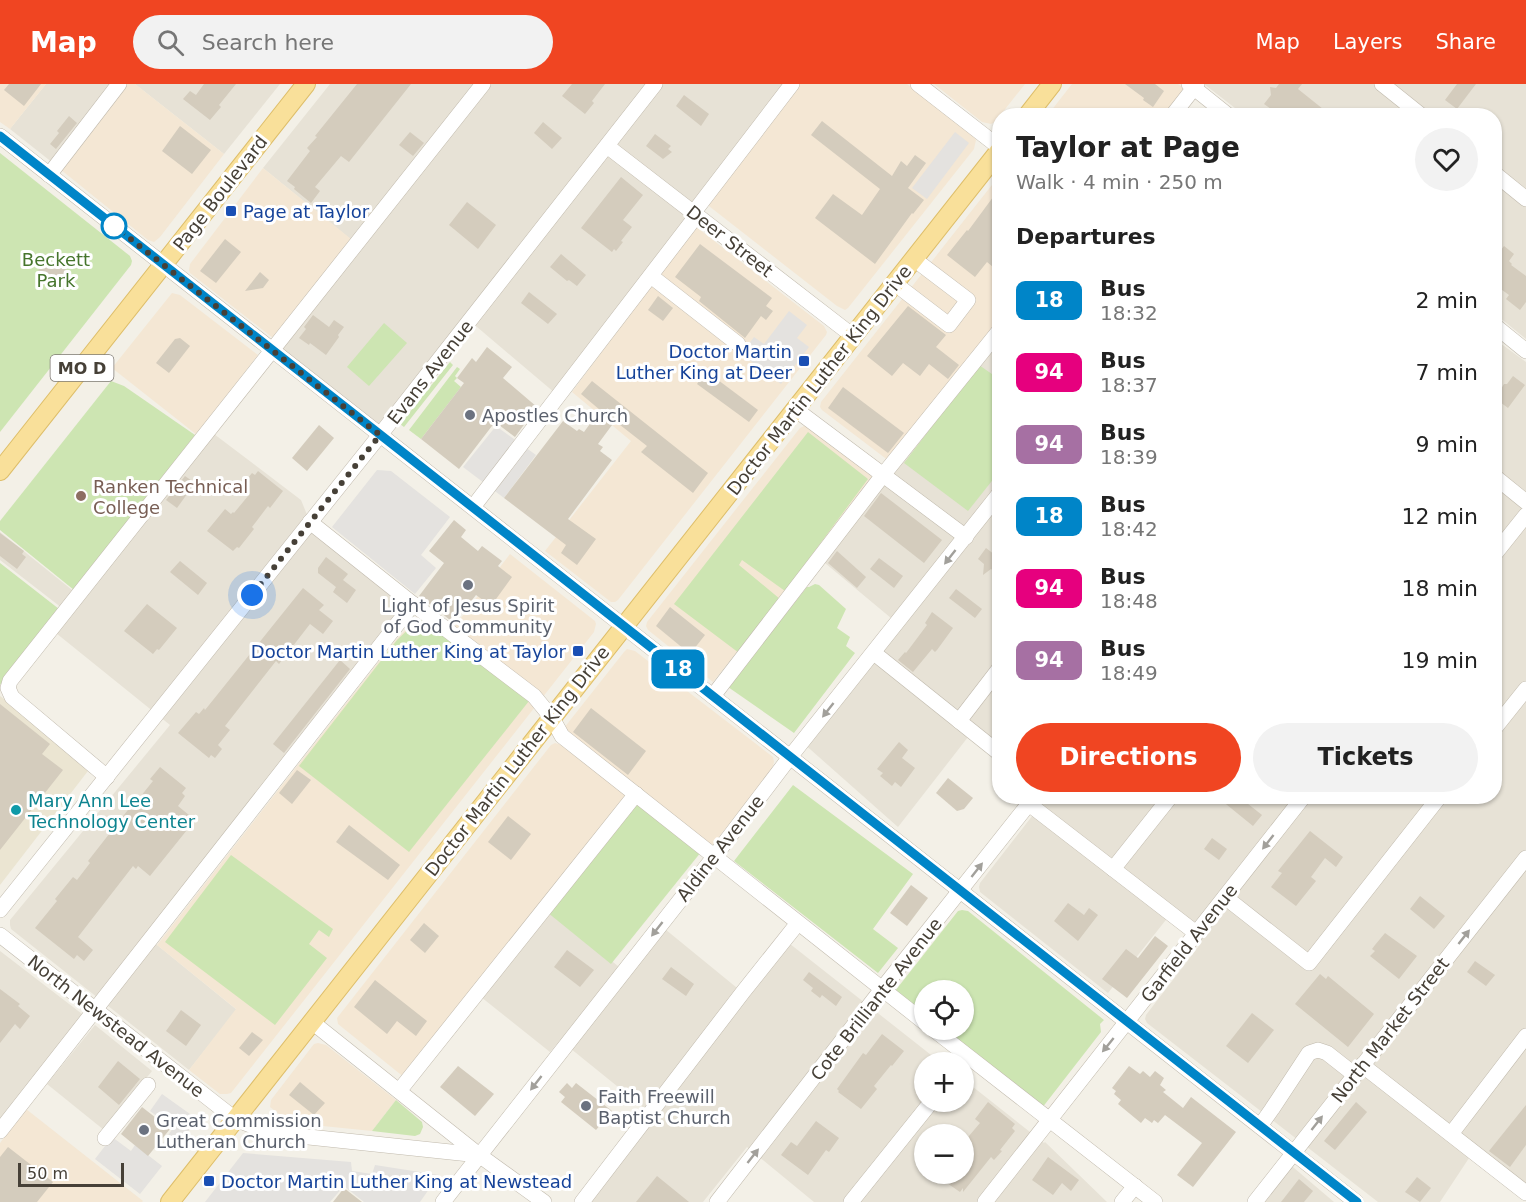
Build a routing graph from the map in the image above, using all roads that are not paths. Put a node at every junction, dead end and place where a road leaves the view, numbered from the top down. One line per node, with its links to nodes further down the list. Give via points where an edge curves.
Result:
1 (119, 84): 18 (street)
2 (306, 84): 23 (main road, Page Boulevard / MO D)
3 (483, 84): 30 (street)
4 (654, 84): 16 (street, Evans Avenue)
5 (792, 84): 21 (street)
6 (918, 84): 15 (street)
7 (1052, 84): 10 (main road)
8 (1382, 84): 13 (street)
9 (1193, 85): 11 (street); 12 (street)
10 (1033, 108)
11 (1177, 108)
12 (1220, 108)
13 (1412, 108)
14 (0, 136): 18 (street)
15 (992, 143)
16 (607, 146): 21 (street, Deer Street); 33 (street, Evans Avenue)
17 (992, 158): 22 (main road, Doctor Martin Luther King Drive)
18 (49, 174): 23 (street)
19 (1502, 180): 20 (street)
20 (1526, 199)
21 (696, 214): 24 (street); 27 (street, Deer Street)
22 (914, 259): 25 (main road, Doctor Martin Luther King Drive); 25 (street, via 968,300 948,325)
23 (163, 265): 30 (street); 34 (main road, Page Boulevard / MO D)
24 (651, 276): 29 (street); 39 (street)
25 (894, 283): 27 (main road, Doctor Martin Luther King Drive)
26 (1502, 332): 31 (street)
27 (853, 336): 32 (main road, Doctor Martin Luther King Drive)
28 (992, 340): 35 (street)
29 (738, 344)
30 (273, 351): 33 (street); 55 (street, via 10,681 12,697)
31 (1526, 351)
32 (795, 410): 35 (street); 45 (main road, Doctor Martin Luther King Drive)
33 (380, 435): 39 (street); 41 (street, Evans Avenue)
34 (0, 471)
35 (883, 475): 42 (street); 49 (street)
36 (1502, 482): 37 (street)
37 (1526, 502)
38 (992, 503): 42 (street, Aldine Avenue)
39 (473, 507): 45 (street)
40 (1526, 515): 43 (street)
41 (310, 522): 44 (street); 55 (street, Evans Avenue)
42 (966, 537): 46 (street, Aldine Avenue, one-way to 46)
43 (1502, 545)
44 (413, 604): 50 (street, via 534,696); 72 (street)
45 (624, 626): 49 (street); 50 (main road, Doctor Martin Luther King Drive)
46 (874, 653): 52 (street); 54 (street, Aldine Avenue, one-way to 54)
47 (992, 678): 52 (street)
48 (1526, 689): 51 (street)
49 (713, 696): 54 (street)
50 (552, 718): 56 (street, via 562,736); 75 (main road, Doctor Martin Luther King Drive)
51 (1502, 719)
52 (959, 721): 53 (street)
53 (992, 747)
54 (790, 757): 62 (street, Aldine Avenue); 65 (street)
55 (107, 777): 67 (street, Evans Avenue)
56 (636, 794): 62 (street); 82 (street)
57 (1029, 804): 65 (street, Cote Brilliante Avenue, one-way to 57)
58 (1037, 804): 64 (street)
59 (1165, 804): 64 (street)
60 (1298, 804): 66 (street, Garfield Avenue, one-way to 66)
61 (1434, 804): 66 (street, via 1309,963)
62 (714, 857): 68 (street); 91 (street, Aldine Avenue, one-way to 91)
63 (1526, 858): 80 (street, North Market Street, one-way to 63)
64 (1113, 869): 69 (street)
65 (961, 891): 71 (street, Cote Brilliante Avenue); 74 (street)
66 (1225, 897): 69 (street, Garfield Avenue)
67 (0, 910)
68 (798, 923): 71 (street); 97 (street)
69 (1196, 933): 74 (street, Garfield Avenue)
70 (0, 935): 72 (street, North Newstead Avenue)
71 (882, 989): 73 (street); 98 (street, Cote Brilliante Avenue, one-way to 71)
72 (96, 1010): 84 (street, North Newstead Avenue); 87 (street)
73 (914, 1014)
74 (1127, 1021): 85 (street, Garfield Avenue, one-way to 85); 86 (street)
75 (312, 1022): 82 (street, North Newstead Avenue); 84 (main road, Doctor Martin Luther King Drive)
76 (1526, 1036): 88 (street)
77 (945, 1040): 78 (street)
78 (958, 1052)
79 (974, 1066): 85 (street)
80 (1359, 1070): 86 (street, via 1327,1053 1309,1053); 88 (street); 90 (street, North Market Street, one-way to 80)
81 (148, 1085): 89 (street)
82 (399, 1091): 91 (street, North Newstead Avenue)
83 (923, 1112): 99 (street)
84 (235, 1119): 91 (street, North Newstead Avenue, via 271,1133); 94 (main road, Doctor Martin Luther King Drive)
85 (1048, 1120): 92 (street); 100 (street, Garfield Avenue)
86 (1260, 1126): 90 (street)
87 (0, 1131)
88 (1451, 1134): 93 (street)
89 (105, 1138)
90 (1293, 1152): 103 (street, North Market Street); 104 (street)
91 (479, 1155): 95 (street, Aldine Avenue); 96 (street, North Newstead Avenue)
92 (1135, 1186): 101 (street); 102 (street)
93 (1526, 1193)
94 (170, 1202)
95 (442, 1202)
96 (544, 1202)
97 (582, 1202)
98 (717, 1202)
99 (851, 1202)
100 (985, 1202)
101 (1122, 1202)
102 (1155, 1202)
103 (1255, 1202)
104 (1356, 1202)

